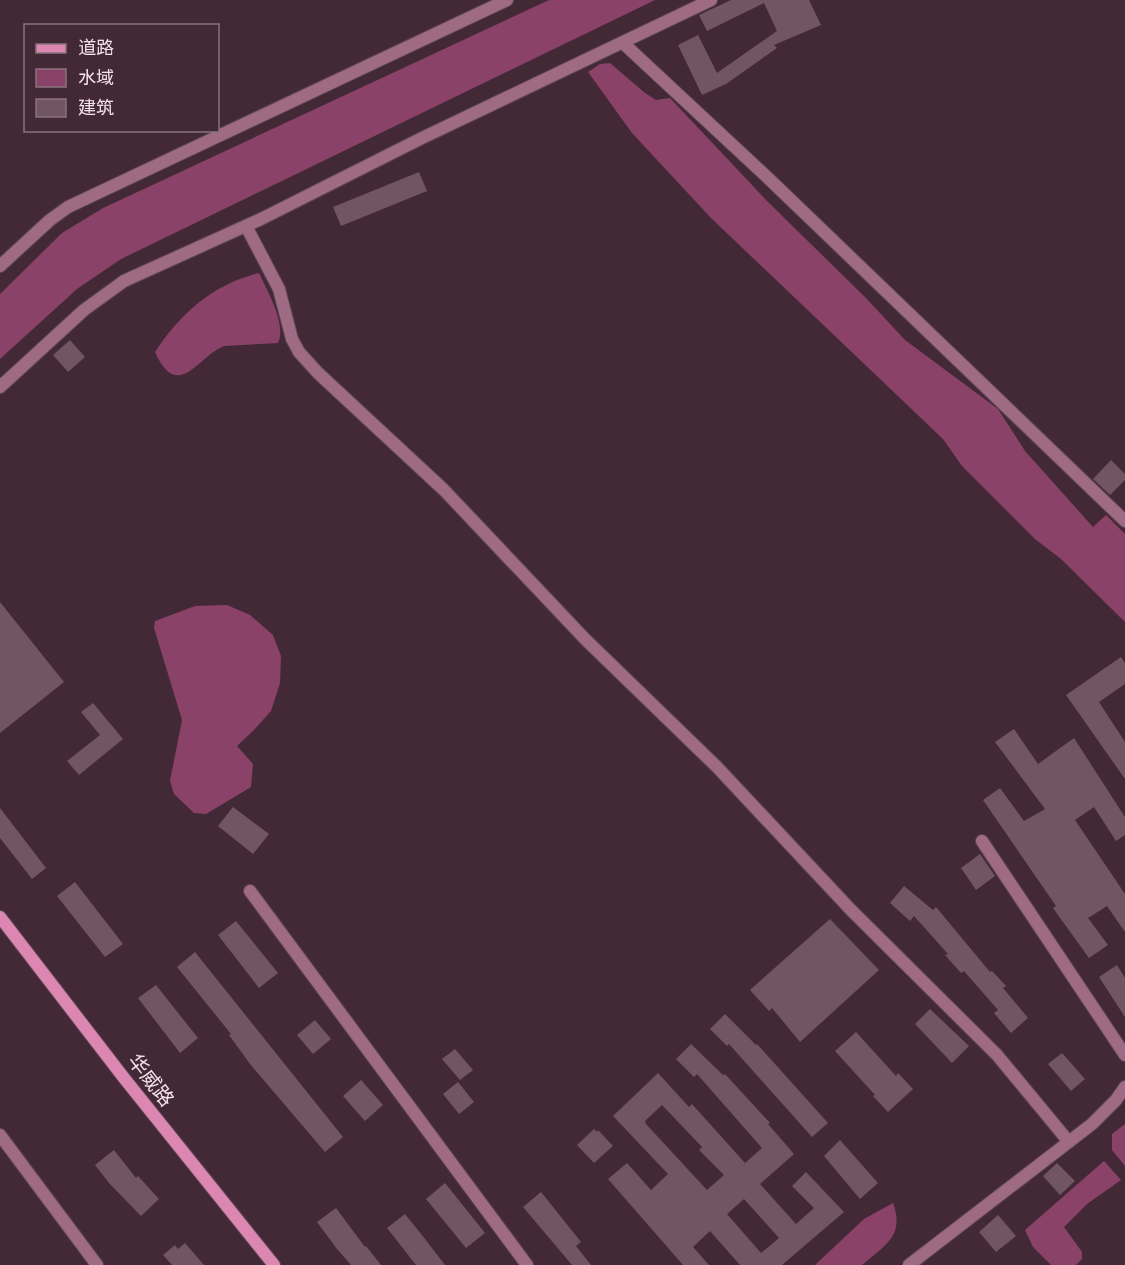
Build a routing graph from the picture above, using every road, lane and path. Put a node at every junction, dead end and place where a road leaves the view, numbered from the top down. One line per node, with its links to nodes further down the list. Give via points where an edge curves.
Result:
1 (507, 0): 5 (street, via 68,207)
2 (711, 0): 3 (street)
3 (623, 43): 4 (street); 7 (street)
4 (246, 226): 6 (street, via 124,281 84,310); 14 (street, via 279,289 299,352 444,490 585,639 717,768 851,910 997,1055)
5 (0, 266)
6 (0, 387)
7 (1125, 521)
8 (982, 841): 11 (street)
9 (250, 891): 17 (street)
10 (0, 917): 16 (main road, 华威路)
11 (1125, 1055)
12 (1125, 1087): 14 (street, via 1092,1124)
13 (0, 1135): 15 (street)
14 (1069, 1142): 18 (street)
15 (97, 1265)
16 (274, 1265)
17 (526, 1265)
18 (909, 1265)

